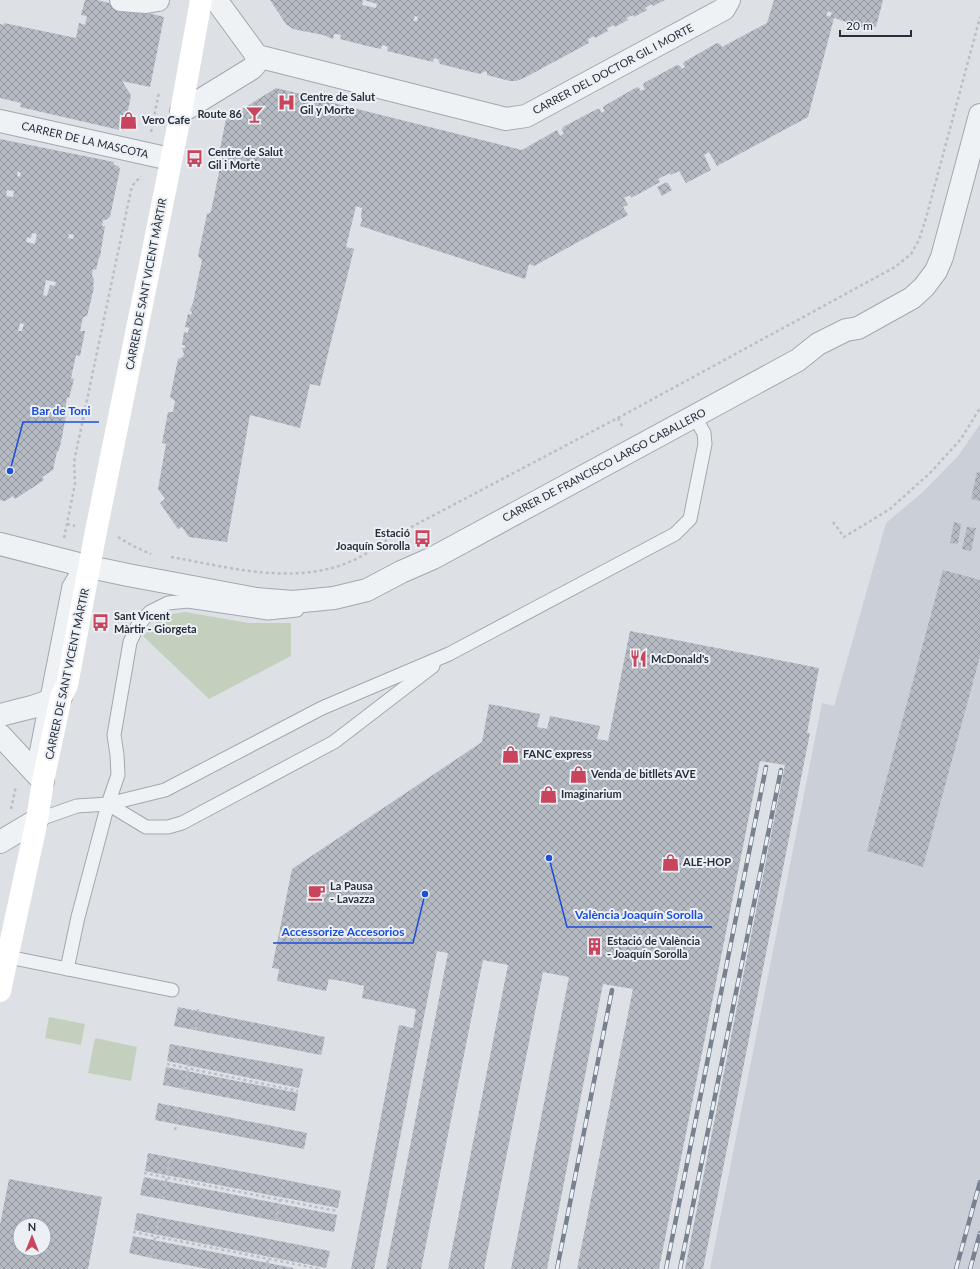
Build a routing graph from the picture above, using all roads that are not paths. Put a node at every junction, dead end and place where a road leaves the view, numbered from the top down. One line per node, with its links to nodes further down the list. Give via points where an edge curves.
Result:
1 (121, 0): 2 (street)
2 (158, 0)
3 (201, 0): 7 (main road, CARRER DE SANT VICENT MÀRTIR)
4 (216, 0): 6 (street)
5 (729, 0): 6 (street, CARRER DEL DOCTOR GIL I MORTE, via 724,9 526,116 506,119)
6 (257, 56): 7 (street, via 255,66 251,69)
7 (181, 112): 10 (main road, CARRER DE SANT VICENT MÀRTIR)
8 (980, 115): 11 (street, CARRER DE FRANCISCO LARGO CABALLERO, via 942,257 936,271 924,287 912,298 858,328 846,330 818,344 798,360)
9 (0, 121): 10 (street, CARRER DE LA MASCOTA)
10 (170, 159): 13 (main road, CARRER DE SANT VICENT MÀRTIR)
11 (694, 416): 14 (street, CARRER DE FRANCISCO LARGO CABALLERO, via 433,558 367,590); 15 (lane, via 704,433 706,444 690,519 676,534)
12 (0, 544): 13 (street, CARRER DE FRANCISCO LARGO CABALLERO)
13 (90, 567): 14 (street, CARRER DE FRANCISCO LARGO CABALLERO, via 256,599 293,602); 16 (main road, CARRER DE SANT VICENT MÀRTIR, via 67,685)
14 (334, 598): 20 (lane, via 305,610 268,613 188,601 168,602 150,612 138,625 130,642 114,735 118,775)
15 (449, 654): 20 (lane, via 322,708 165,790); 20 (lane, via 334,742 182,823 168,827 146,826)
16 (53, 700): 17 (street); 19 (main road, CARRER DE SANT VICENT MÀRTIR)
17 (0, 715)
18 (0, 735): 19 (street)
19 (38, 775): 21 (main road, CARRER DE SANT VICENT MÀRTIR)
20 (108, 804): 21 (lane, via 77,806); 24 (lane)
21 (37, 820): 22 (street); 23 (main road, CARRER DE SANT VICENT MÀRTIR)
22 (0, 842)
23 (8, 957): 24 (lane); 25 (main road, CARRER DE SANT VICENT MÀRTIR)
24 (67, 969): 26 (lane)
25 (1, 983)
26 (172, 990)

